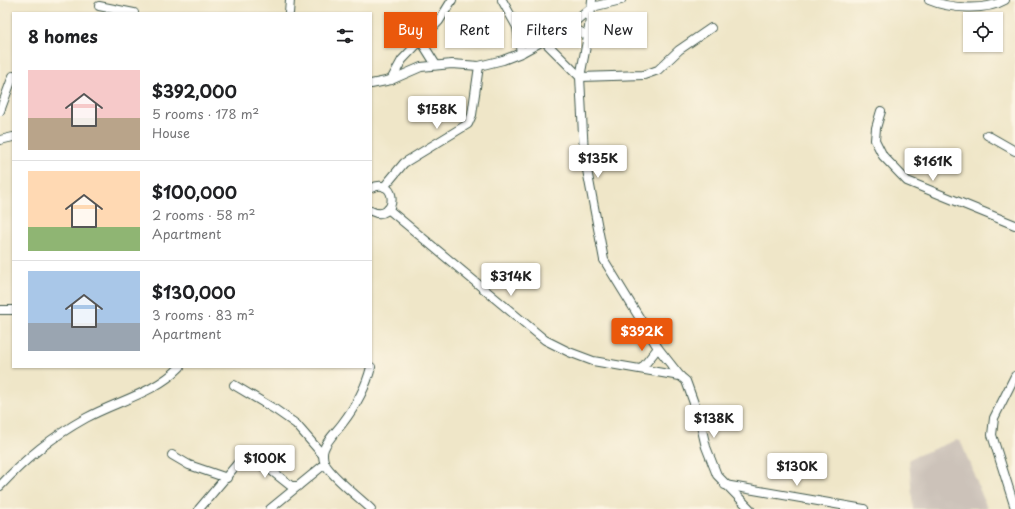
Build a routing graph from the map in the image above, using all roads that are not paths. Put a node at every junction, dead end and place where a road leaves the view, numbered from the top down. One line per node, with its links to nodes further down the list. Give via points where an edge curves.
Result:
1 (290, 0): 10 (street)
2 (452, 0): 13 (street)
3 (502, 0): 12 (street)
4 (621, 0): 7 (street)
5 (929, 0): 6 (street, via 977,8 996,5)
6 (1005, 0)
7 (592, 4): 11 (street); 16 (street)
8 (99, 6): 9 (street)
9 (129, 12)
10 (289, 12)
11 (581, 15)
12 (512, 18)
13 (437, 23)
14 (711, 28): 25 (street, via 679,50 658,70 644,75)
15 (581, 32): 16 (street)
16 (588, 36): 25 (street)
17 (413, 48): 27 (street)
18 (425, 48): 23 (street)
19 (520, 48): 22 (street)
20 (531, 48): 22 (street)
21 (551, 48): 25 (street)
22 (521, 53): 24 (street)
23 (436, 65): 24 (street); 27 (street, via 421,67)
24 (479, 66): 35 (street, via 472,115 468,124 404,163)
25 (580, 77): 42 (street, via 584,154 604,260)
26 (12, 79): 29 (street)
27 (391, 80): 28 (street)
28 (372, 84)
29 (0, 111)
30 (881, 111): 39 (street, via 875,140 882,156 901,176 921,188)
31 (987, 135): 34 (street)
32 (12, 137): 33 (street)
33 (0, 140)
34 (1015, 151)
35 (384, 187): 36 (street); 37 (street, via 392,197)
36 (372, 188)
37 (388, 209): 38 (street, via 380,213); 45 (street, via 545,340 593,360)
38 (372, 211)
39 (1015, 225)
40 (0, 310): 41 (street)
41 (12, 310)
42 (658, 348): 45 (street); 46 (street)
43 (179, 368): 54 (street, via 149,389 87,418 43,445)
44 (370, 368): 49 (street, via 360,397)
45 (642, 368): 46 (street)
46 (680, 376): 53 (street, via 686,381 699,417 706,447 717,475)
47 (1015, 376): 56 (street, via 994,418 992,435)
48 (234, 385): 49 (street, via 296,424)
49 (322, 454): 51 (street)
50 (172, 455): 52 (street, via 189,465)
51 (325, 464): 55 (street); 59 (street)
52 (227, 478): 55 (street, via 242,461 267,467 291,486); 57 (street)
53 (725, 485): 60 (street); 61 (street)
54 (0, 486)
55 (298, 486): 58 (street)
56 (1015, 508)
57 (199, 509)
58 (270, 509)
59 (372, 509)
60 (750, 509)
61 (864, 509)

